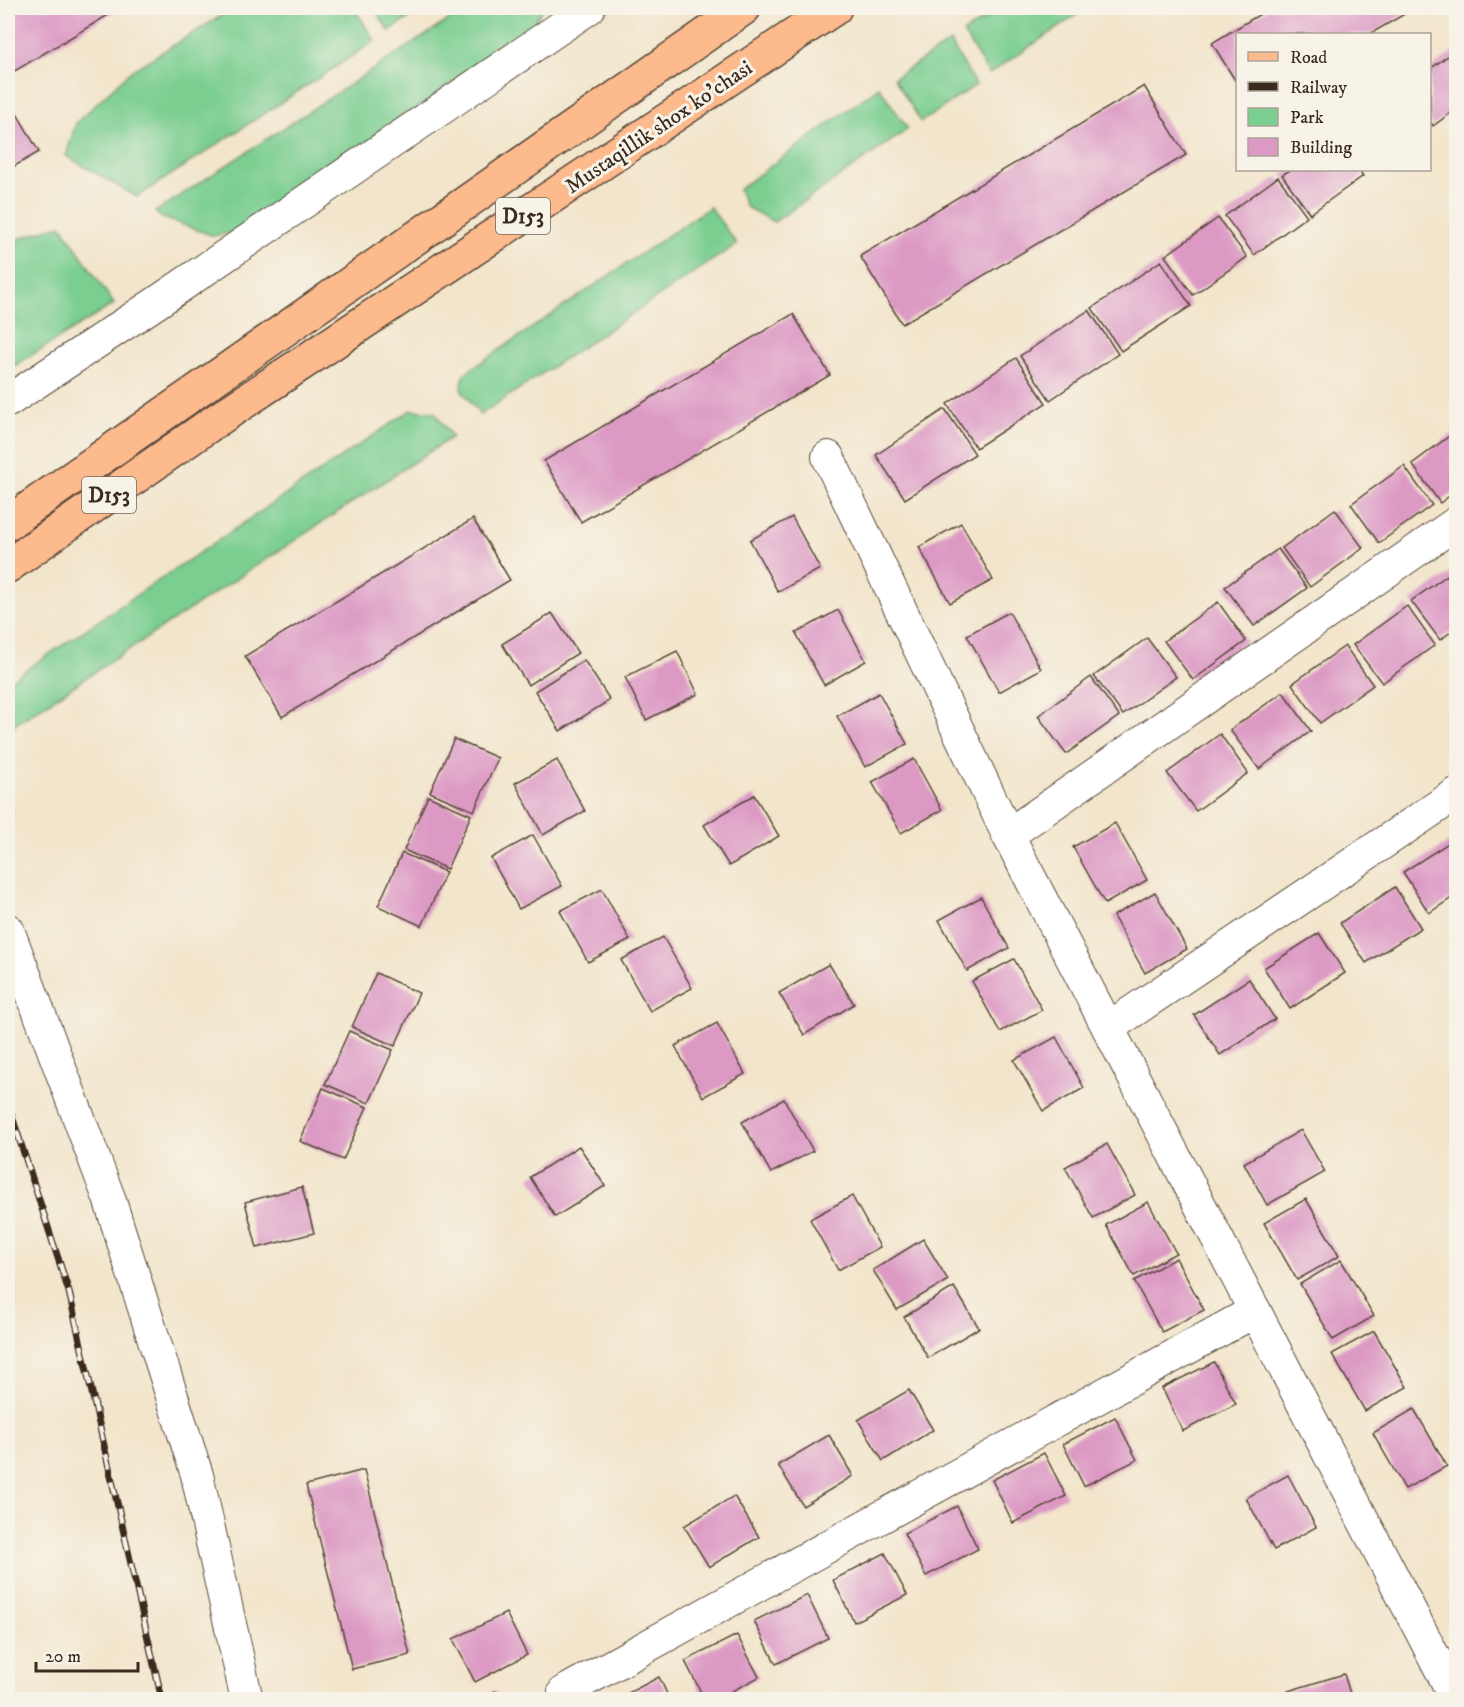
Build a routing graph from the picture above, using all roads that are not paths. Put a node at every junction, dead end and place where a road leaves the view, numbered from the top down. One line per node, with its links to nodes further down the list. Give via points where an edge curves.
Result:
1 (589, 8): 4 (street)
2 (744, 8): 6 (main road, Mustaqillik shox ko'chasi / D153)
3 (835, 8): 8 (main road, Mustaqillik shox ko'chasi / D153, via 211,424)
4 (8, 401)
5 (828, 458): 10 (street)
6 (8, 523)
7 (1456, 523): 10 (street)
8 (8, 566)
9 (1456, 794): 12 (street)
10 (1008, 835): 12 (street)
11 (8, 930): 16 (street, via 109,1198 193,1464)
12 (1108, 1028): 13 (street)
13 (1255, 1311): 14 (street); 15 (street)
14 (564, 1692)
15 (1456, 1699)
16 (247, 1700)

